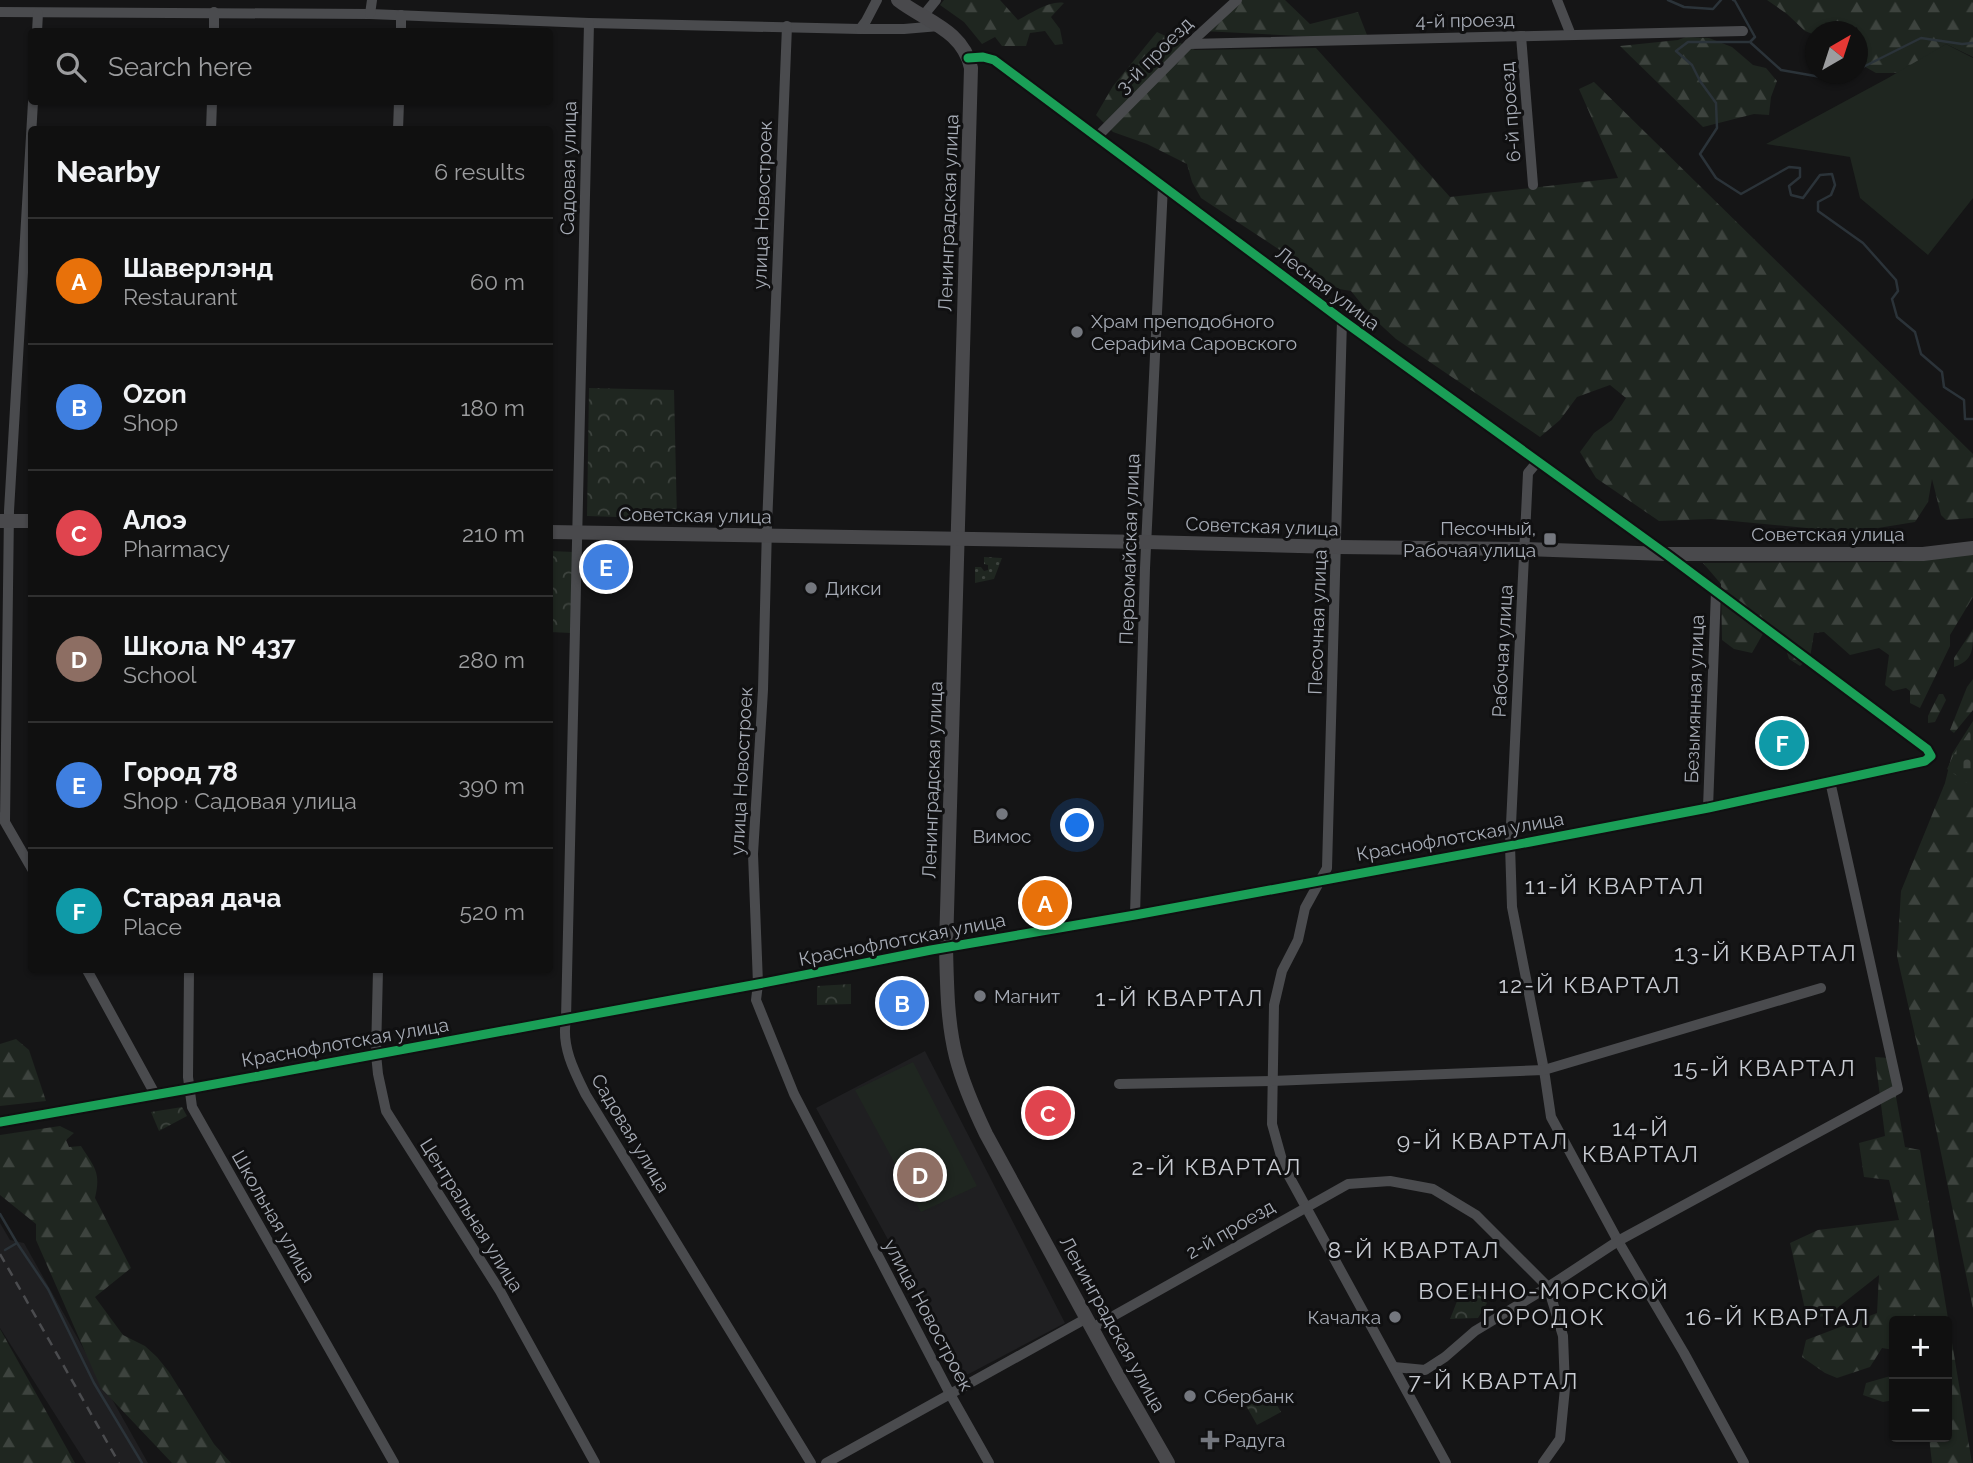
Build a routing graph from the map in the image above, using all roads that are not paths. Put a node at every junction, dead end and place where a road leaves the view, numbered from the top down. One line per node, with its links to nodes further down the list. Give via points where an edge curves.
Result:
1 (372, 0): 10 (street)
2 (877, 0): 19 (street)
3 (898, 0): 12 (main road, Лесная улица)
4 (936, 0): 12 (street)
5 (1237, 0): 23 (street, 3-й проезд)
6 (1558, 0): 21 (street)
7 (0, 12): 9 (street)
8 (214, 12): 9 (street); 10 (street); 17 (street)
9 (38, 13): 16 (street)
10 (370, 14): 11 (street)
11 (401, 15): 13 (street); 18 (street)
12 (923, 16): 15 (main road, Лесная улица)
13 (589, 23): 14 (street); 40 (street, Садовая улица)
14 (787, 26): 19 (street); 41 (street, улица Новостроек)
15 (939, 26): 19 (street); 24 (main road, Лесная улица)
16 (37, 28)
17 (214, 28)
18 (401, 28)
19 (860, 29)
20 (1743, 31): 21 (street, 4-й проезд)
21 (1571, 35): 22 (street, 4-й проезд)
22 (1521, 36): 23 (street, 4-й проезд); 34 (street, 6-й проезд)
23 (1189, 44): 31 (street, 3-й проезд)
24 (971, 53): 31 (street, Лесная улица, via 994,60); 42 (main road, Ленинградская улица)
25 (33, 105): 28 (street)
26 (212, 105): 29 (street)
27 (399, 105): 30 (street)
28 (31, 126)
29 (211, 126)
30 (398, 126)
31 (1097, 137): 33 (street, Лесная улица)
32 (28, 174): 37 (street)
33 (1163, 185): 35 (street, Лесная улица); 43 (street, Первомайская улица)
34 (1533, 185)
35 (1342, 320): 36 (street, Лесная улица); 44 (street, Песочная улица)
36 (1538, 461): 46 (street, Рабочая улица, via 1528,473); 47 (street, Лесная улица)
37 (4, 521): 38 (main road); 52 (street)
38 (28, 522)
39 (553, 532): 40 (main road, Советская улица)
40 (578, 533): 41 (main road, Советская улица); 63 (street, Садовая улица)
41 (767, 536): 42 (main road, Советская улица); 61 (street, улица Новостроек, via 753,853)
42 (958, 538): 43 (main road, Советская улица); 57 (main road, Ленинградская улица)
43 (1146, 542): 44 (main road, Советская улица); 56 (street, Первомайская улица)
44 (1337, 547): 46 (main road, Советская улица); 55 (street, Песочная улица, via 1327,868)
45 (1973, 548): 47 (main road, Советская улица, via 1923,554)
46 (1525, 549): 47 (main road, Советская улица); 53 (street, Рабочая улица)
47 (1666, 554): 48 (street, Лесная улица)
48 (1716, 591): 49 (street, Лесная улица, via 1927,748); 51 (street, Безымянная улица)
49 (1931, 756): 50 (street, Краснофлотская улица)
50 (1830, 781): 51 (street, Краснофлотская улица); 72 (street, via 1898,1088)
51 (1708, 807): 53 (street, Краснофлотская улица)
52 (3, 817): 54 (street)
53 (1510, 845): 55 (street, Краснофлотская улица); 65 (street, Рабочая улица, via 1512,907)
54 (28, 862)
55 (1319, 880): 56 (street, Краснофлотская улица); 66 (street, Песочная улица, via 1282,971 1274,1006)
56 (1135, 915): 57 (street, Краснофлотская улица)
57 (946, 947): 61 (street, Краснофлотская улица); 74 (main road, Ленинградская улица, via 953,1042 971,1103)
58 (89, 973): 69 (street)
59 (189, 973): 68 (street, Школьная улица)
60 (378, 973): 64 (street, Центральная улица)
61 (758, 984): 63 (street, Краснофлотская улица); 76 (street, улица Новостроек, via 756,1000 794,1094)
62 (1821, 988): 65 (street)
63 (566, 1019): 64 (street, Краснофлотская улица); 79 (street, Садовая улица, via 567,1051 586,1095)
64 (376, 1054): 68 (street, Краснофлотская улица); 78 (street, Центральная улица, via 386,1111 500,1291)
65 (1544, 1070): 66 (street); 72 (street, Рабочая улица, via 1551,1117)
66 (1272, 1081): 67 (street); 71 (street, Песочная улица, via 1272,1124 1284,1167)
67 (1119, 1084)
68 (188, 1089): 69 (street, Краснофлотская улица); 77 (street, Школьная улица, via 192,1107)
69 (155, 1094): 70 (street, Краснофлотская улица)
70 (0, 1122)
71 (1306, 1206): 73 (street, 2-й проезд, via 1348,1184 1390,1181 1433,1189 1476,1214); 74 (street, 2-й проезд); 75 (street, Песочная улица)
72 (1618, 1241): 73 (street); 85 (street, Рабочая улица)
73 (1548, 1287): 75 (street, via 1475,1331 1424,1370); 84 (street, 2-й проезд, via 1563,1336 1564,1388 1560,1439)
74 (1089, 1323): 76 (street, 2-й проезд); 82 (main road, Ленинградская улица)
75 (1394, 1367): 83 (street, Песочная улица)
76 (950, 1394): 80 (street, 2-й проезд); 81 (street, улица Новостроек)
77 (394, 1463)
78 (595, 1463)
79 (811, 1463)
80 (826, 1463)
81 (989, 1463)
82 (1168, 1463)
83 (1446, 1463)
84 (1544, 1463)
85 (1744, 1463)

